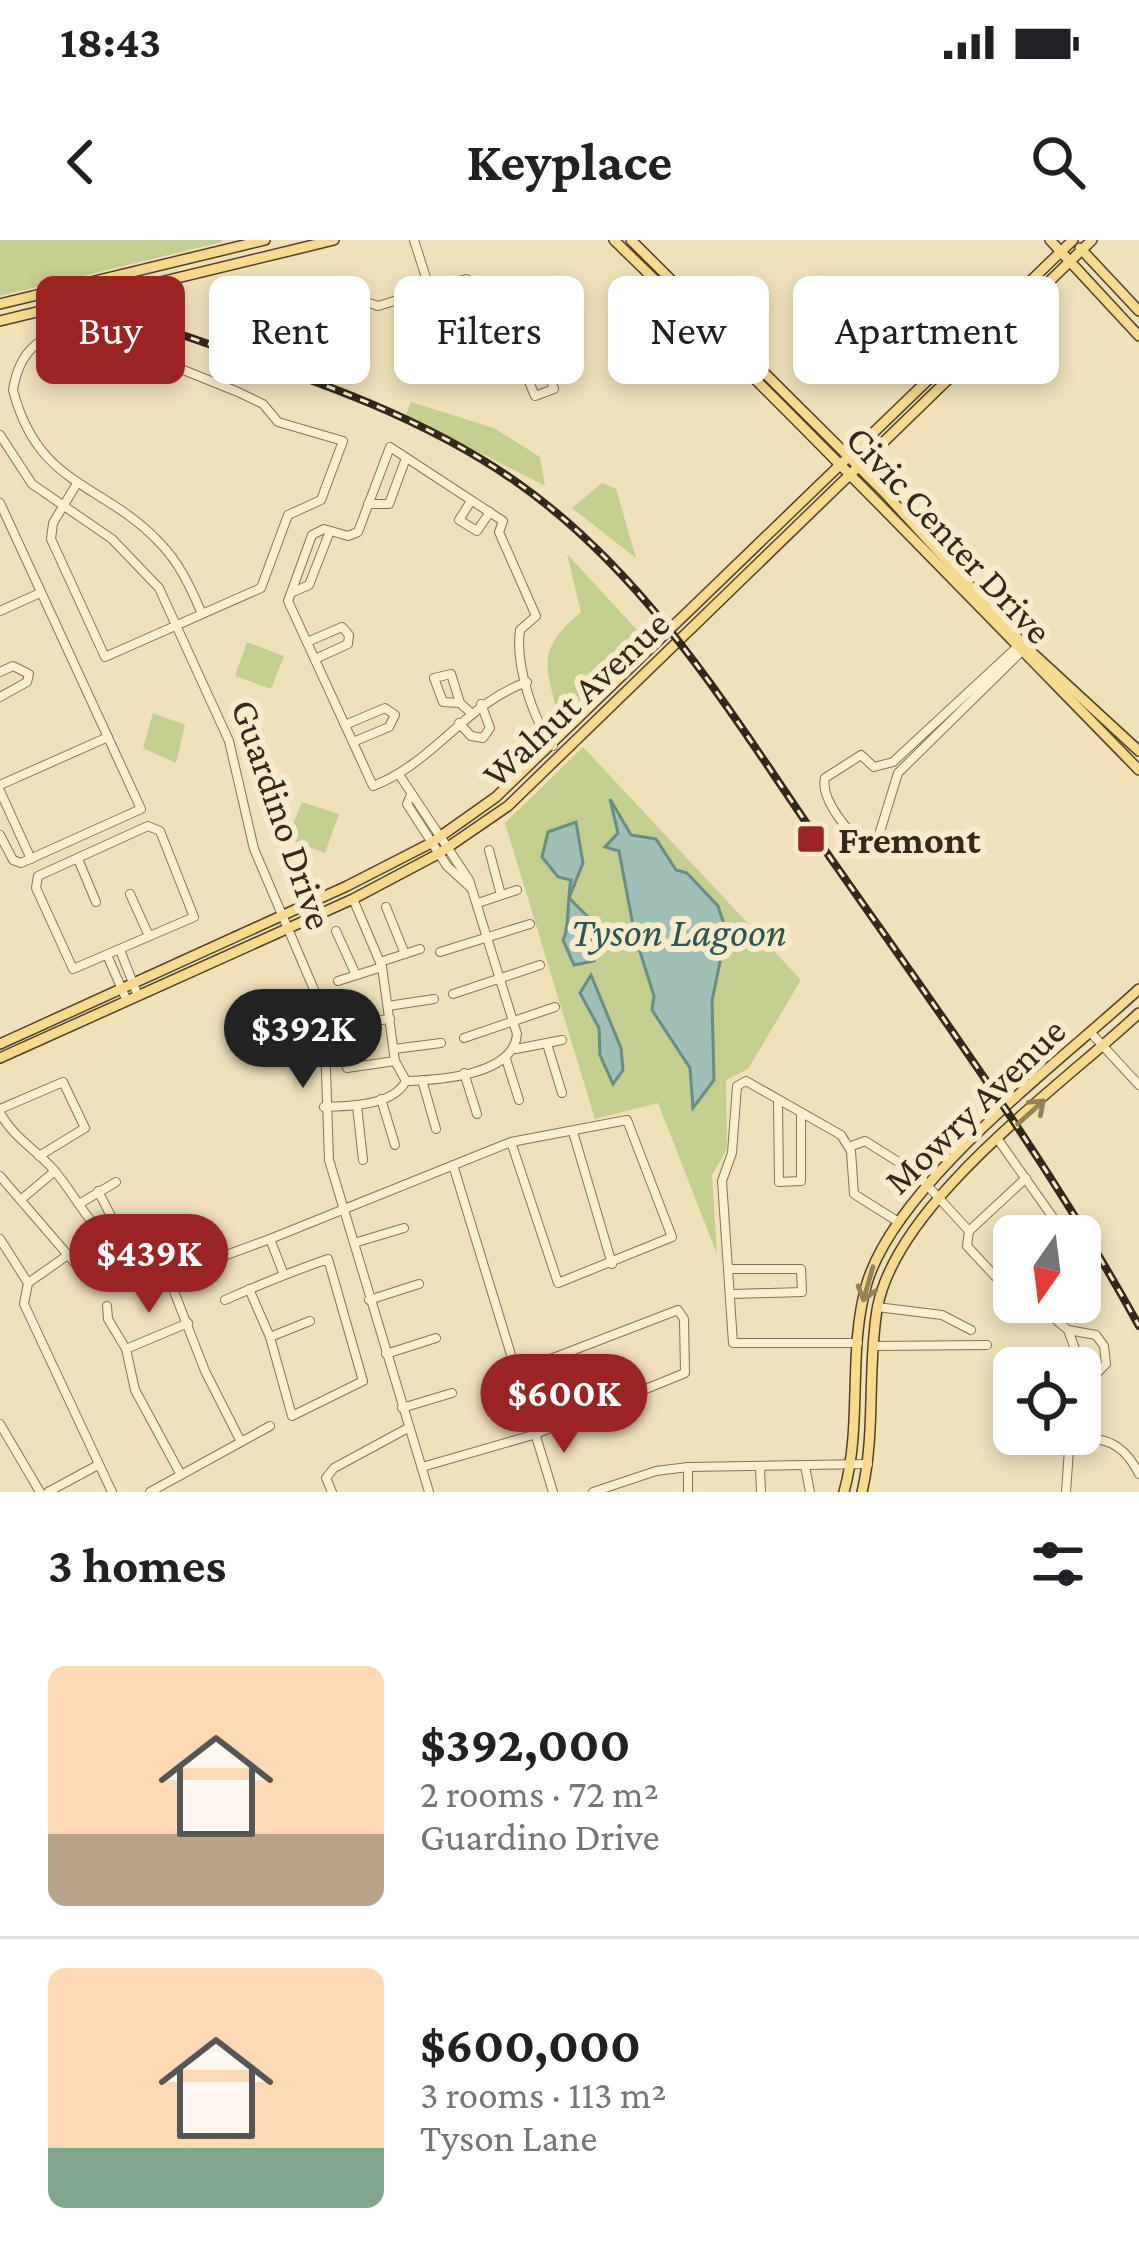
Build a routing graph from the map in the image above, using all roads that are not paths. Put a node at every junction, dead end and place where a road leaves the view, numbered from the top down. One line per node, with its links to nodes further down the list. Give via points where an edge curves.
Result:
1 (265, 240): 13 (main road)
2 (334, 240): 15 (main road)
3 (414, 240): 12 (street)
4 (614, 240): 20 (main road, Civic Center Drive)
5 (631, 240): 20 (main road, Civic Center Drive)
6 (1050, 240): 10 (main road)
7 (1073, 240): 9 (main road); 10 (main road, Walnut Avenue)
8 (1092, 240): 9 (main road, Walnut Avenue)
9 (1082, 250): 11 (main road, Walnut Avenue); 14 (main road)
10 (1061, 252): 11 (main road); 20 (main road, Walnut Avenue)
11 (1070, 261): 16 (main road); 20 (main road, Walnut Avenue)
12 (426, 276)
13 (0, 304)
14 (1139, 311)
15 (0, 321)
16 (1139, 336)
17 (540, 352): 17 (street, via 527,376 535,396 554,389)
18 (0, 435): 25 (street, Guardino Drive, via 32,484)
19 (406, 458): 22 (street); 24 (street, via 389,505); 24 (street, via 390,447)
20 (852, 465): 34 (main road, Civic Center Drive); 46 (main road, Walnut Avenue); 56 (main road, Walnut Avenue, via 527,789)
21 (76, 485): 25 (street); 31 (street, via 156,539); 31 (street, via 37,443 13,390 26,353 55,331 79,328 143,351 263,404 278,422 343,441 321,500 288,514 262,588)
22 (471, 501): 26 (street); 26 (street, via 459,520 477,531)
23 (0, 503): 28 (street)
24 (368, 504): 27 (street, via 358,532)
25 (61, 509): 32 (street, Guardino Drive, via 134,557); 32 (street, via 51,539 105,657)
26 (490, 512): 37 (street, via 503,521 499,532 536,616 520,630)
27 (331, 531): 29 (street, via 309,585); 29 (street, via 312,535)
28 (40, 593): 30 (street); 44 (street)
29 (291, 593): 33 (street)
30 (0, 611)
31 (202, 614): 32 (street)
32 (177, 625): 66 (street, Guardino Drive, via 229,741 254,849)
33 (307, 642): 35 (street); 35 (street, via 342,627 349,635 348,644)
34 (1021, 650): 47 (main road, Civic Center Drive); 48 (street, via 893,762); 49 (main road, Civic Center Drive); 52 (street)
35 (315, 659): 43 (street)
36 (0, 672): 38 (street, via 13,666 29,674)
37 (527, 682): 40 (street); 46 (street)
38 (0, 697)
39 (460, 703): 41 (street)
40 (481, 704): 41 (street); 42 (street, via 487,734 471,736)
41 (471, 713): 42 (street)
42 (460, 724): 50 (street)
43 (345, 725): 45 (street); 45 (street, via 386,708 395,716 389,727)
44 (109, 736): 51 (street); 57 (street, via 141,809)
45 (353, 742): 50 (street, via 374,786)
46 (554, 746): 54 (main road, Walnut Avenue)
47 (1139, 751)
48 (874, 767): 52 (street); 52 (street, via 861,755 823,782 862,844 882,833)
49 (1139, 770)
50 (400, 776): 54 (street)
51 (0, 788): 57 (street)
52 (890, 788)
53 (0, 835): 57 (street, via 13,860)
54 (434, 841): 56 (street); 66 (main road, Walnut Avenue)
55 (489, 850): 61 (street)
56 (441, 852): 62 (main road, Walnut Avenue); 64 (street)
57 (31, 859)
58 (78, 860): 63 (street); 70 (street, via 157,828 194,917); 76 (street, via 42,873 36,888 74,969)
59 (517, 890): 61 (street)
60 (130, 894): 70 (street)
61 (501, 895): 64 (street)
62 (353, 899): 68 (main road, Walnut Avenue); 77 (street)
63 (96, 902)
64 (478, 903): 71 (street)
65 (386, 908): 75 (street)
66 (284, 916): 68 (street, Guardino Drive); 82 (main road, Walnut Avenue)
67 (530, 923): 71 (street)
68 (290, 928): 85 (main road, Walnut Avenue); 115 (street, Guardino Drive, via 324,1013)
69 (336, 931): 79 (street)
70 (149, 937): 73 (street)
71 (488, 937): 74 (street); 80 (street)
72 (420, 949): 75 (street)
73 (120, 950): 76 (street); 82 (street)
74 (440, 952)
75 (405, 954): 77 (street)
76 (107, 956): 82 (street)
77 (381, 964): 79 (street); 87 (street)
78 (540, 965): 80 (street)
79 (356, 975): 81 (street)
80 (500, 979): 84 (street); 91 (street)
81 (338, 981)
82 (128, 986): 85 (street); 97 (main road, Walnut Avenue)
83 (1139, 989): 93 (main road, Mowry Avenue)
84 (453, 994)
85 (132, 998): 102 (main road, Walnut Avenue)
86 (434, 999): 87 (street)
87 (388, 1006): 90 (street)
88 (555, 1007): 91 (street)
89 (1139, 1013): 99 (main road, Mowry Avenue)
90 (390, 1019): 92 (street); 100 (street)
91 (512, 1021): 94 (street); 101 (street)
92 (346, 1024)
93 (1091, 1033): 99 (street); 132 (main road, Mowry Avenue)
94 (464, 1038)
95 (562, 1040): 98 (street)
96 (441, 1043): 100 (street)
97 (0, 1044)
98 (547, 1044): 101 (street); 110 (street)
99 (1103, 1046): 109 (street); 121 (main road, Mowry Avenue, one-way to 99)
100 (394, 1049): 104 (street)
101 (516, 1049): 103 (street)
102 (0, 1058)
103 (506, 1059): 106 (street); 112 (street)
104 (395, 1061): 105 (street); 108 (street)
105 (347, 1067)
106 (464, 1073): 107 (street); 117 (street)
107 (422, 1080): 108 (street); 119 (street)
108 (406, 1081): 111 (street)
109 (1139, 1085)
110 (562, 1093)
111 (381, 1099): 114 (street); 123 (street)
112 (519, 1100)
113 (778, 1101): 118 (street); 118 (street, via 779,1182 801,1181); 149 (street, via 746,1082 732,1099 732,1153 722,1181)
114 (357, 1106): 115 (street); 126 (street)
115 (324, 1107): 137 (street, Guardino Drive)
116 (0, 1111): 125 (street, via 10,1132); 125 (street, via 63,1082 85,1127)
117 (477, 1114)
118 (801, 1115): 124 (street, via 841,1135)
119 (436, 1129)
120 (573, 1132): 122 (street); 148 (street); 148 (street, via 627,1120 672,1238)
121 (999, 1141): 130 (street); 135 (main road, Mowry Avenue)
122 (511, 1142): 127 (street); 148 (street, via 552,1279 565,1283)
123 (395, 1145)
124 (850, 1149): 132 (street, via 867,1143); 139 (street, via 854,1194)
125 (39, 1156): 128 (street)
126 (363, 1160)
127 (453, 1165): 137 (street); 175 (street)
128 (55, 1171): 134 (street); 136 (street)
129 (0, 1176): 134 (street)
130 (1026, 1178): 138 (street); 141 (street)
131 (116, 1182): 133 (street)
132 (927, 1184): 135 (street); 139 (main road, Mowry Avenue)
133 (98, 1192): 136 (street); 145 (street)
134 (23, 1197): 147 (street)
135 (938, 1197): 141 (street); 160 (main road, Mowry Avenue, via 894,1256)
136 (79, 1204): 145 (street, via 101,1235)
137 (341, 1209): 144 (street); 146 (street, Guardino Drive)
138 (1052, 1215)
139 (898, 1221): 168 (main road, Mowry Avenue, one-way to 168, via 868,1281)
140 (404, 1228): 146 (street)
141 (969, 1232): 150 (street, via 968,1246)
142 (149, 1237): 145 (street)
143 (0, 1239): 153 (street)
144 (270, 1239): 151 (street); 152 (street)
145 (124, 1243)
146 (353, 1244): 158 (street, Guardino Drive)
147 (65, 1257): 152 (street, via 111,1282); 153 (street)
148 (612, 1264)
149 (731, 1269): 156 (street); 156 (street, via 802,1269 802,1292)
150 (993, 1274)
151 (284, 1275): 155 (street); 166 (street, via 328,1259 363,1381 292,1415)
152 (168, 1276): 162 (street)
153 (28, 1283): 187 (street, via 23,1304)
154 (419, 1284): 158 (street)
155 (249, 1289): 157 (street); 166 (street)
156 (733, 1294): 168 (street, via 733,1343)
157 (225, 1300)
158 (370, 1300): 173 (street, Guardino Drive)
159 (107, 1306): 172 (street)
160 (877, 1307): 164 (street, via 942,1315); 170 (main road, Mowry Avenue)
161 (310, 1321): 166 (street)
162 (188, 1323): 172 (street); 183 (street)
163 (1060, 1323): 165 (street)
164 (971, 1330)
165 (1068, 1330): 171 (street); 174 (street, via 1096,1335 1104,1346)
166 (271, 1337)
167 (436, 1338): 173 (street)
168 (858, 1343): 185 (main road, Mowry Avenue)
169 (987, 1345): 170 (street)
170 (873, 1346): 186 (main road, Mowry Avenue)
171 (1074, 1347)
172 (126, 1349): 193 (street, via 136,1390)
173 (386, 1354): 177 (street, Guardino Drive)
174 (1101, 1369)
175 (514, 1372): 181 (street); 181 (street, via 678,1310 684,1319 685,1372)
176 (452, 1393): 177 (street)
177 (402, 1408): 180 (street, Guardino Drive)
178 (0, 1424): 194 (street)
179 (270, 1426): 183 (street)
180 (408, 1428): 190 (street, Guardino Drive); 197 (street, via 334,1468 326,1478)
181 (533, 1435): 190 (street); 199 (street)
182 (1101, 1437): 192 (street, via 1126,1449)
183 (240, 1440): 193 (street)
184 (1069, 1455): 206 (street)
185 (851, 1464): 186 (street); 189 (street); 204 (main road, Mowry Avenue)
186 (868, 1464): 205 (main road, Mowry Avenue)
187 (98, 1465): 194 (street); 195 (street)
188 (760, 1466): 189 (street); 191 (street); 202 (street)
189 (805, 1466): 203 (street)
190 (422, 1467): 198 (street, Guardino Drive)
191 (688, 1468): 200 (street); 201 (street)
192 (1139, 1474)
193 (181, 1475): 196 (street)
194 (44, 1492)
195 (112, 1492)
196 (150, 1492)
197 (332, 1492)
198 (429, 1492)
199 (553, 1492)
200 (593, 1492)
201 (688, 1492)
202 (761, 1492)
203 (810, 1492)
204 (844, 1492)
205 (862, 1492)
206 (1066, 1492)

